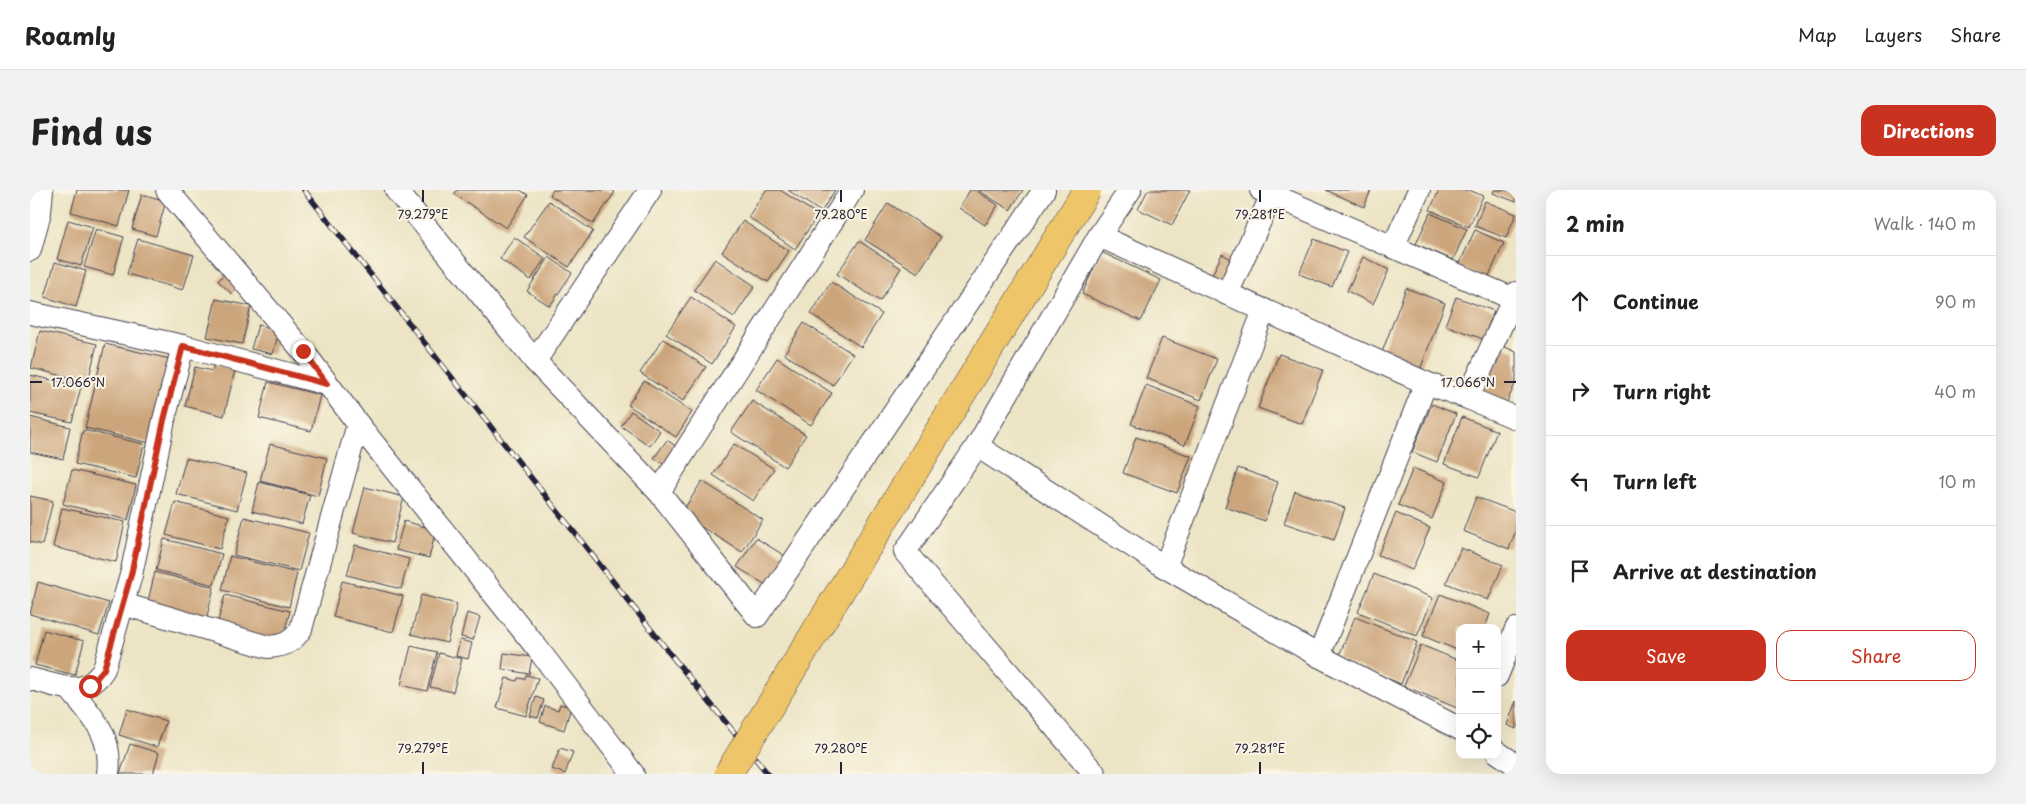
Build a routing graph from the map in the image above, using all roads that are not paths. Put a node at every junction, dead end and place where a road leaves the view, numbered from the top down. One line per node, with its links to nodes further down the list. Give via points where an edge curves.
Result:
1 (42, 190): 13 (street)
2 (167, 190): 21 (street)
3 (396, 190): 19 (street)
4 (650, 190): 19 (street)
5 (852, 190): 26 (street)
6 (1044, 190): 26 (street, via 757,616)
7 (1087, 190): 39 (highway, bridge)
8 (1130, 190): 11 (street)
9 (1419, 190): 12 (street)
10 (1269, 192): 12 (street); 14 (street)
11 (1099, 236): 14 (street); 25 (street)
12 (1393, 247): 15 (street)
13 (30, 250)
14 (1227, 294): 16 (street)
15 (1515, 297): 22 (street)
16 (1264, 310): 20 (street); 27 (street)
17 (30, 313): 18 (street)
18 (183, 346): 21 (street); 28 (street)
19 (535, 360): 26 (street)
20 (1426, 383): 22 (street); 30 (street)
21 (327, 384): 24 (street)
22 (1468, 398): 23 (street)
23 (1516, 418)
24 (358, 424): 28 (street, via 301,629 294,639 283,646 268,647); 38 (street)
25 (977, 446): 27 (street); 40 (street, via 905,552)
26 (659, 492)
27 (1165, 567): 30 (street)
28 (123, 604): 33 (street, via 104,669 97,680 90,686)
29 (1516, 629): 31 (street)
30 (1319, 656): 34 (street)
31 (1500, 669)
32 (30, 679): 33 (street)
33 (69, 688): 37 (street, via 94,718 106,740 110,759)
34 (1456, 727)
35 (1501, 755): 36 (street)
36 (1516, 765)
37 (108, 774)
38 (633, 774)
39 (728, 774)
40 (1095, 774)

